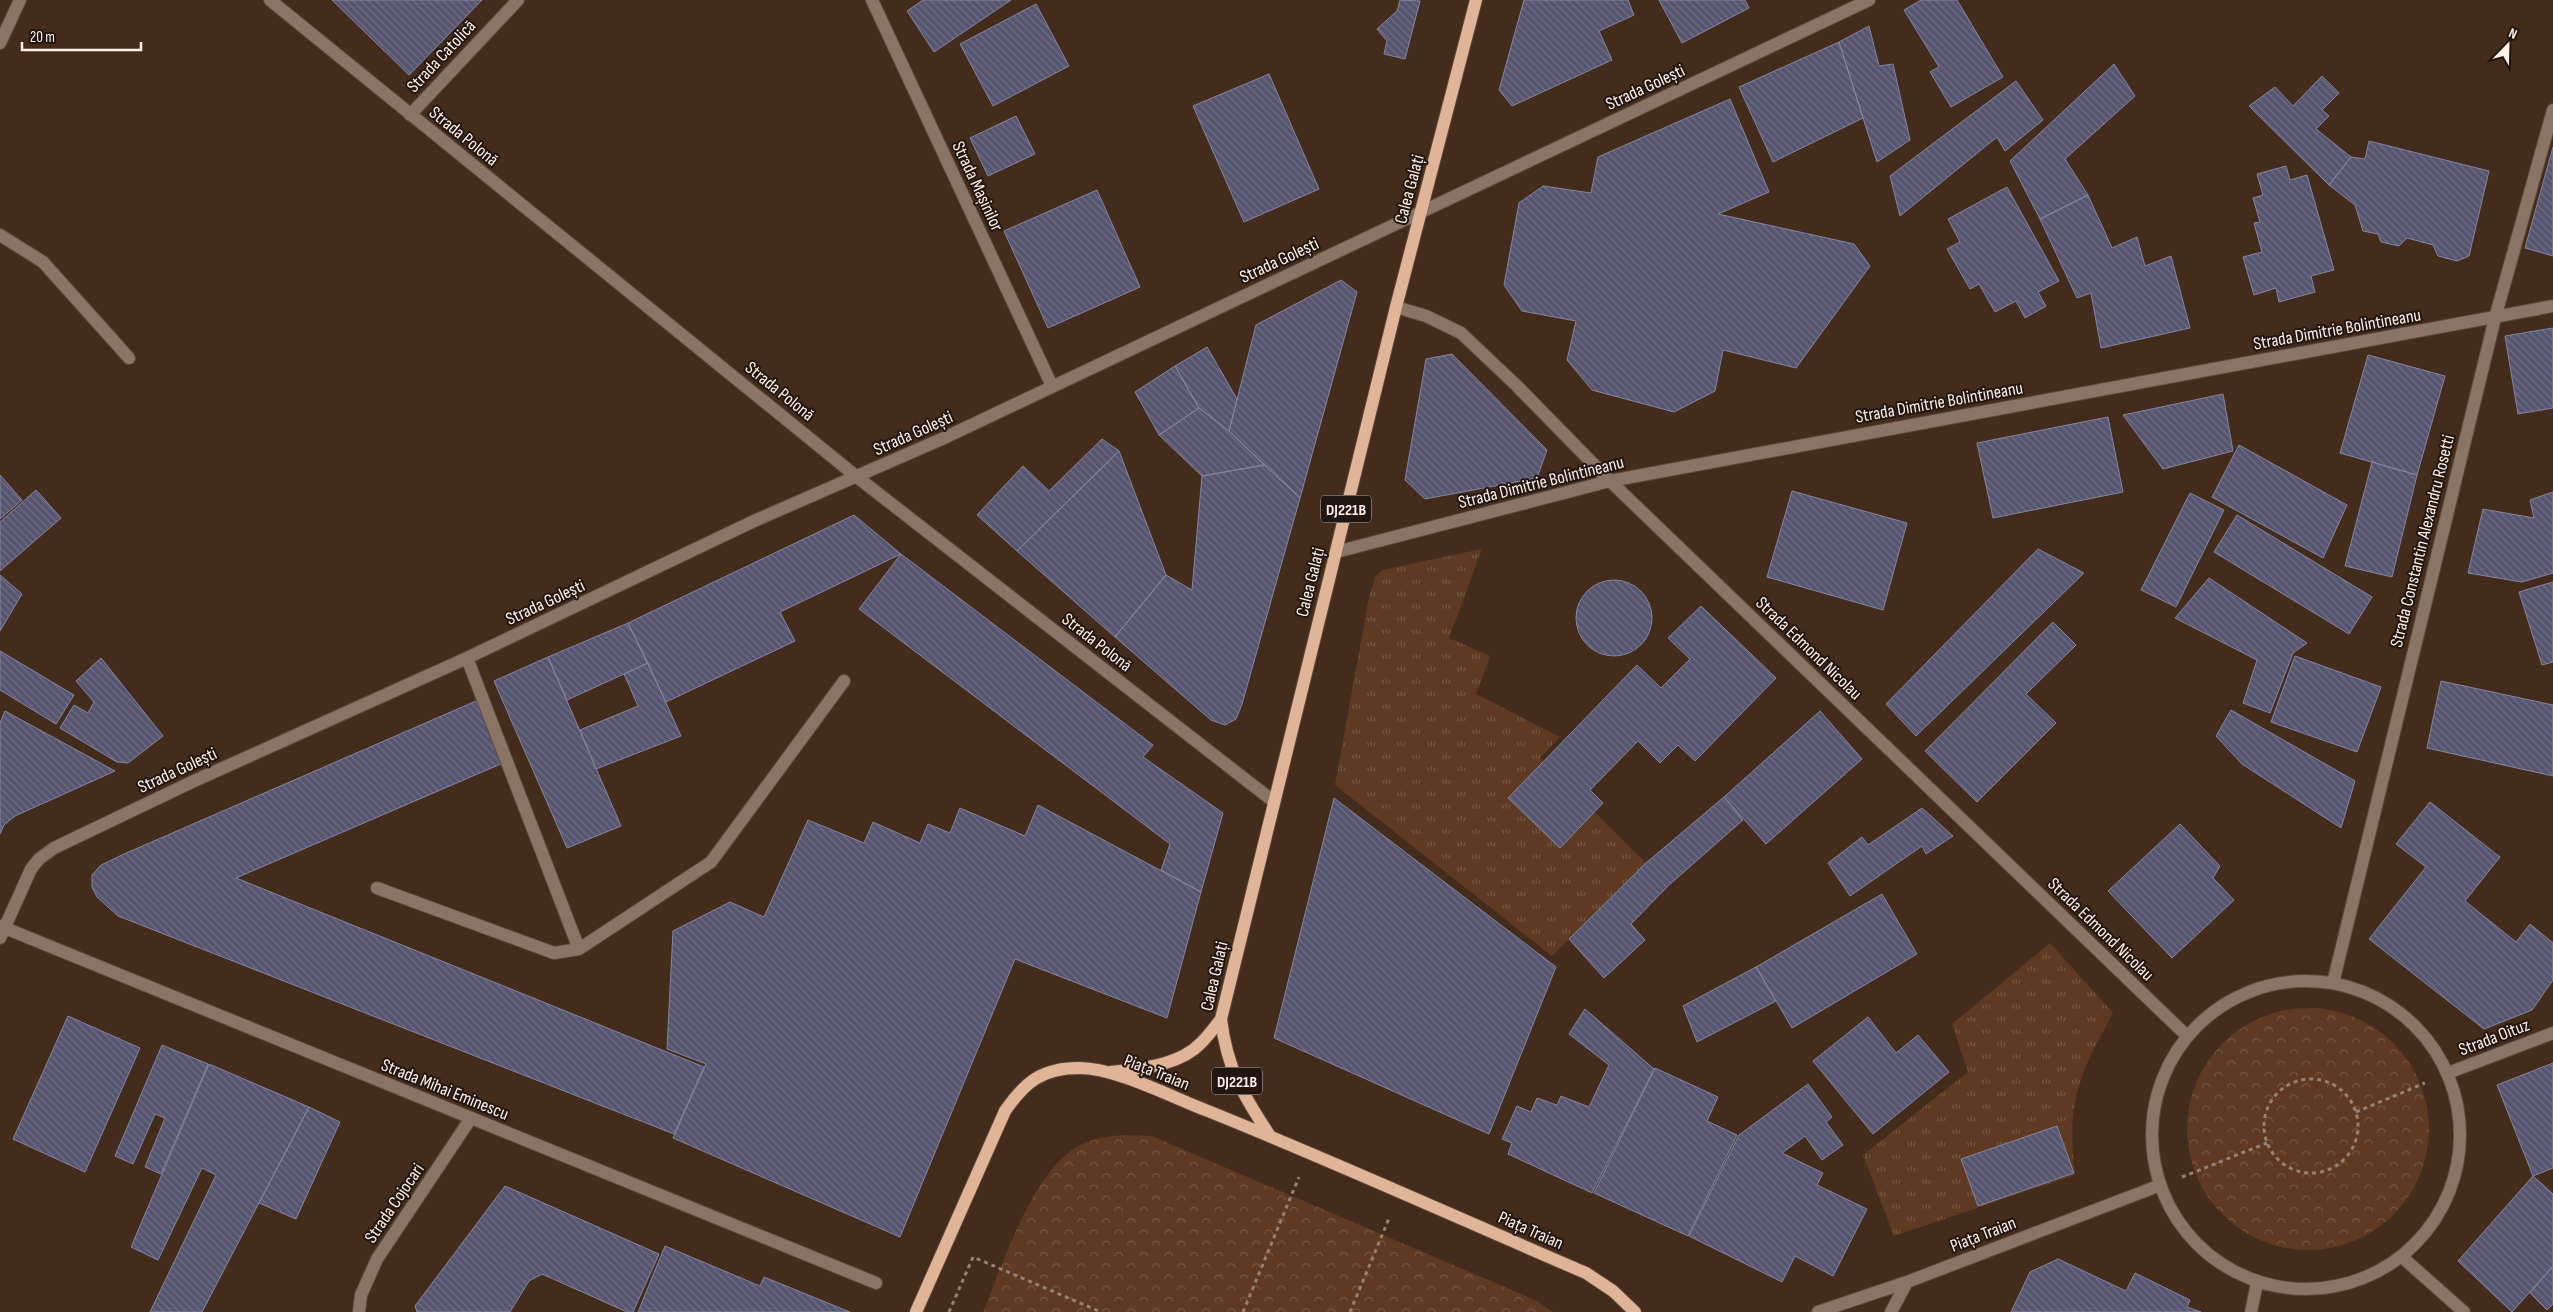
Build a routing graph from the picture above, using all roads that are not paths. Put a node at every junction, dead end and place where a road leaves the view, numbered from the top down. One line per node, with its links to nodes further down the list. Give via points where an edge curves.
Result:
1 (20, 0): 7 (street)
2 (270, 0): 9 (street, Strada Polonă)
3 (518, 0): 9 (street, Strada Catolică)
4 (872, 0): 16 (street, Strada Mașinilor)
5 (1476, 0): 10 (main road, Calea Galați / DJ221B)
6 (1870, 0): 10 (street, Strada Golești)
7 (0, 43)
8 (2553, 110): 14 (street, Strada Constantin Alexandru Rosetti)
9 (410, 115): 17 (street, Strada Polonă)
10 (1421, 212): 13 (main road, Calea Galați / DJ221B); 16 (street, Strada Golești)
11 (0, 235): 15 (street, via 43,262)
12 (2553, 306): 14 (street, Strada Dimitrie Bolintineanu)
13 (1396, 307): 18 (street, Strada Edmond Nicolau, via 1461,332); 19 (main road, Calea Galați / DJ221B)
14 (2495, 318): 18 (street, Strada Dimitrie Bolintineanu); 26 (street, Strada Constantin Alexandru Rosetti)
15 (129, 358)
16 (1052, 386): 17 (street, Strada Golești)
17 (857, 477): 20 (street, Strada Golești, via 754,521); 22 (street, Strada Polonă)
18 (1610, 481): 19 (street, Strada Dimitrie Bolintineanu); 29 (street, Strada Edmond Nicolau)
19 (1336, 552): 22 (main road, Calea Galați / DJ221B)
20 (467, 658): 24 (street, Strada Golești, via 54,848 31,870); 25 (street)
21 (844, 681): 25 (street, via 711,862)
22 (1273, 801): 27 (main road, Calea Galați / DJ221B)
23 (377, 888): 25 (street, via 554,953)
24 (1, 931): 32 (street, Strada Mihai Eminescu)
25 (579, 949)
26 (2333, 983): 29 (street, via 2293,980 2253,989 2217,1007); 31 (street, via 2381,999 2421,1030)
27 (1221, 1019): 30 (main road, via 1200,1044 1185,1055 1166,1062); 33 (main road, Calea Galați / DJ221B, via 1225,1049 1233,1073)
28 (2553, 1033): 31 (street, Strada Oituz)
29 (2186, 1035): 34 (street, via 2160,1081 2150,1133)
30 (1110, 1072): 33 (main road, Piața Traian); 40 (main road, Piața Traian, via 1080,1068 1057,1070 1038,1076 1020,1089 1005,1111)
31 (2448, 1073): 35 (street, via 2461,1122 2457,1173 2436,1220)
32 (471, 1118): 37 (street, Strada Mihai Eminescu); 39 (street, Strada Cojocari, via 377,1259 361,1296)
33 (1270, 1136): 41 (main road, Piața Traian, via 1586,1273)
34 (2158, 1186): 36 (street, Piața Traian); 38 (street, via 2181,1228 2215,1261)
35 (2402, 1257): 38 (street, via 2358,1282 2308,1291); 45 (street)
36 (1907, 1282): 42 (street, Piața Traian); 43 (street)
37 (876, 1283)
38 (2257, 1283): 44 (street)
39 (359, 1312)
40 (916, 1312)
41 (1636, 1312)
42 (1818, 1312)
43 (1891, 1312)
44 (2251, 1312)
45 (2464, 1312)

